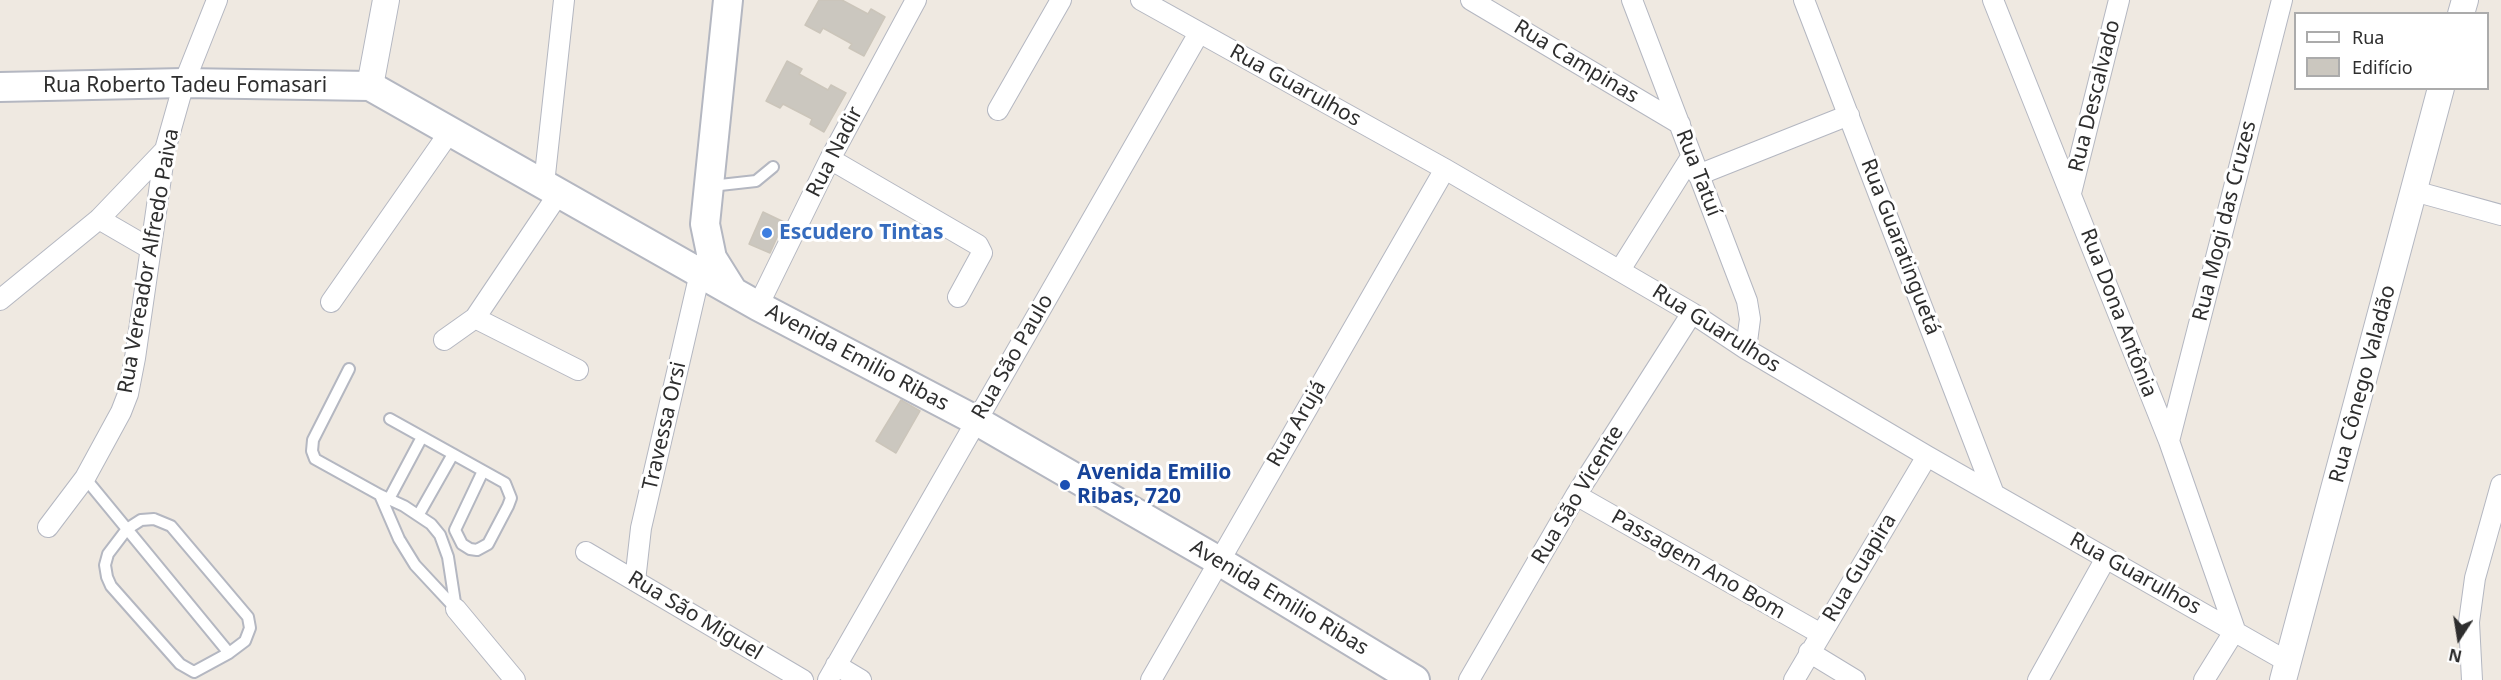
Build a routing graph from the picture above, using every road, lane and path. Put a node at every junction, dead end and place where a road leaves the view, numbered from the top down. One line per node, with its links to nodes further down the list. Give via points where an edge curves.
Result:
1 (217, 0): 15 (street, Rua Vereador Alfredo Paiva)
2 (386, 0): 16 (street)
3 (564, 0): 30 (street)
4 (728, 0): 29 (main road)
5 (916, 0): 25 (street, Rua Nadir)
6 (1061, 0): 19 (street)
7 (1141, 0): 14 (street, Rua Guarulhos)
8 (1471, 0): 21 (street, Rua Campinas)
9 (1632, 0): 21 (street, Rua Tatuí)
10 (1804, 0): 20 (street, Rua Guaratinguetá)
11 (1993, 0): 32 (street, Rua Dona Antônia)
12 (2119, 0): 32 (street, Rua Descalvado)
13 (2282, 0): 54 (street, Rua Mogi das Cruzes)
14 (1198, 33): 27 (street, Rua Guarulhos); 52 (street, Rua São Paulo)
15 (184, 83): 16 (main road, Rua Roberto Tadeu Fomasari); 17 (main road, Rua Roberto Tadeu Fomasari); 23 (street, Rua Vereador Alfredo Paiva)
16 (370, 86): 22 (main road, Avenida Emilio Ribas)
17 (0, 87)
18 (2440, 90): 31 (street, Rua Cônego Valadão)
19 (998, 110)
20 (1849, 115): 28 (street); 60 (street, Rua Guaratinguetá)
21 (1680, 124): 24 (street, Rua Tatuí)
22 (451, 130): 30 (main road, Avenida Emilio Ribas); 43 (street)
23 (165, 150): 34 (street); 37 (street, Rua Vereador Alfredo Paiva)
24 (1691, 157): 28 (street, Rua Tatuí); 38 (street)
25 (830, 159): 41 (street, via 978,245 982,253); 44 (street, Rua Nadir)
26 (773, 167): 29 (lane, via 756,181)
27 (1445, 169): 38 (street, Rua Guarulhos); 68 (street, Rua Arujá)
28 (1698, 175): 48 (street, Rua Tatuí, via 1747,301 1750,319)
29 (708, 187): 35 (main road)
30 (551, 189): 36 (main road, Avenida Emilio Ribas); 46 (street)
31 (2414, 191): 33 (street); 75 (street, Rua Cônego Valadão)
32 (2071, 193): 54 (street, Rua Dona Antônia)
33 (2501, 215)
34 (99, 219): 37 (street); 42 (street)
35 (705, 224): 36 (main road, via 689,239 678,243); 40 (main road, via 712,258)
36 (645, 242): 39 (main road, Avenida Emilio Ribas)
37 (150, 248): 58 (street, Rua Vereador Alfredo Paiva, via 128,394)
38 (1620, 270): 45 (street, Rua Guarulhos)
39 (700, 273): 40 (main road, Avenida Emilio Ribas); 69 (street, Travessa Orsi, via 641,528)
40 (733, 291): 44 (main road, Avenida Emilio Ribas)
41 (958, 297)
42 (0, 300)
43 (331, 302)
44 (759, 306): 52 (main road, Avenida Emilio Ribas)
45 (1692, 313): 48 (street, Rua Guarulhos); 61 (street, Rua São Vicente)
46 (475, 318): 47 (street); 50 (street)
47 (444, 340)
48 (1746, 349): 56 (street, Rua Guarulhos)
49 (349, 369): 62 (lane, via 313,440 312,451 321,464)
50 (578, 370)
51 (390, 419): 53 (lane)
52 (976, 421): 68 (main road, Avenida Emilio Ribas); 76 (street, Rua São Paulo)
53 (422, 437): 55 (lane); 62 (lane)
54 (2169, 441): 71 (street, Rua Dona Antônia)
55 (453, 454): 57 (lane); 63 (lane)
56 (1927, 456): 60 (street, Rua Guarulhos); 72 (street, Rua Guapira)
57 (483, 471): 57 (lane, via 455,530 462,544 477,550 488,544 511,498 505,483)
58 (84, 478): 64 (street, Rua Vereador Alfredo Paiva); 65 (lane)
59 (2501, 485): 87 (street, via 2475,578 2469,622)
60 (1994, 494): 67 (street, Rua Guarulhos)
61 (1576, 495): 72 (street, Passagem Ano Bom); 82 (street, Rua São Vicente)
62 (384, 497): 63 (lane); 70 (lane, via 399,539 415,565)
63 (419, 514): 70 (lane, via 440,535 448,557)
64 (48, 527)
65 (127, 529): 74 (lane); 74 (lane, via 141,520 154,519 171,526 248,617 249,636); 74 (lane, via 108,554 105,565 111,586 189,671 202,669)
66 (586, 552): 69 (street, Rua São Miguel)
67 (2106, 558): 71 (street, Rua Guarulhos); 85 (street)
68 (1219, 561): 80 (street, Rua Arujá); 81 (main road, Avenida Emilio Ribas)
69 (635, 580): 78 (street, Rua São Miguel)
70 (456, 609): 77 (street)
71 (2235, 630): 75 (street, Rua Guarulhos); 86 (street)
72 (1821, 634): 73 (street, Rua Guapira)
73 (1809, 652): 83 (street, Rua Guapira); 84 (street)
74 (229, 653)
75 (2286, 671)
76 (832, 673): 79 (street)
77 (515, 680)
78 (803, 680)
79 (861, 680)
80 (1151, 680)
81 (1415, 680)
82 (1469, 680)
83 (1794, 680)
84 (1856, 680)
85 (2038, 680)
86 (2204, 680)
87 (2472, 680)

